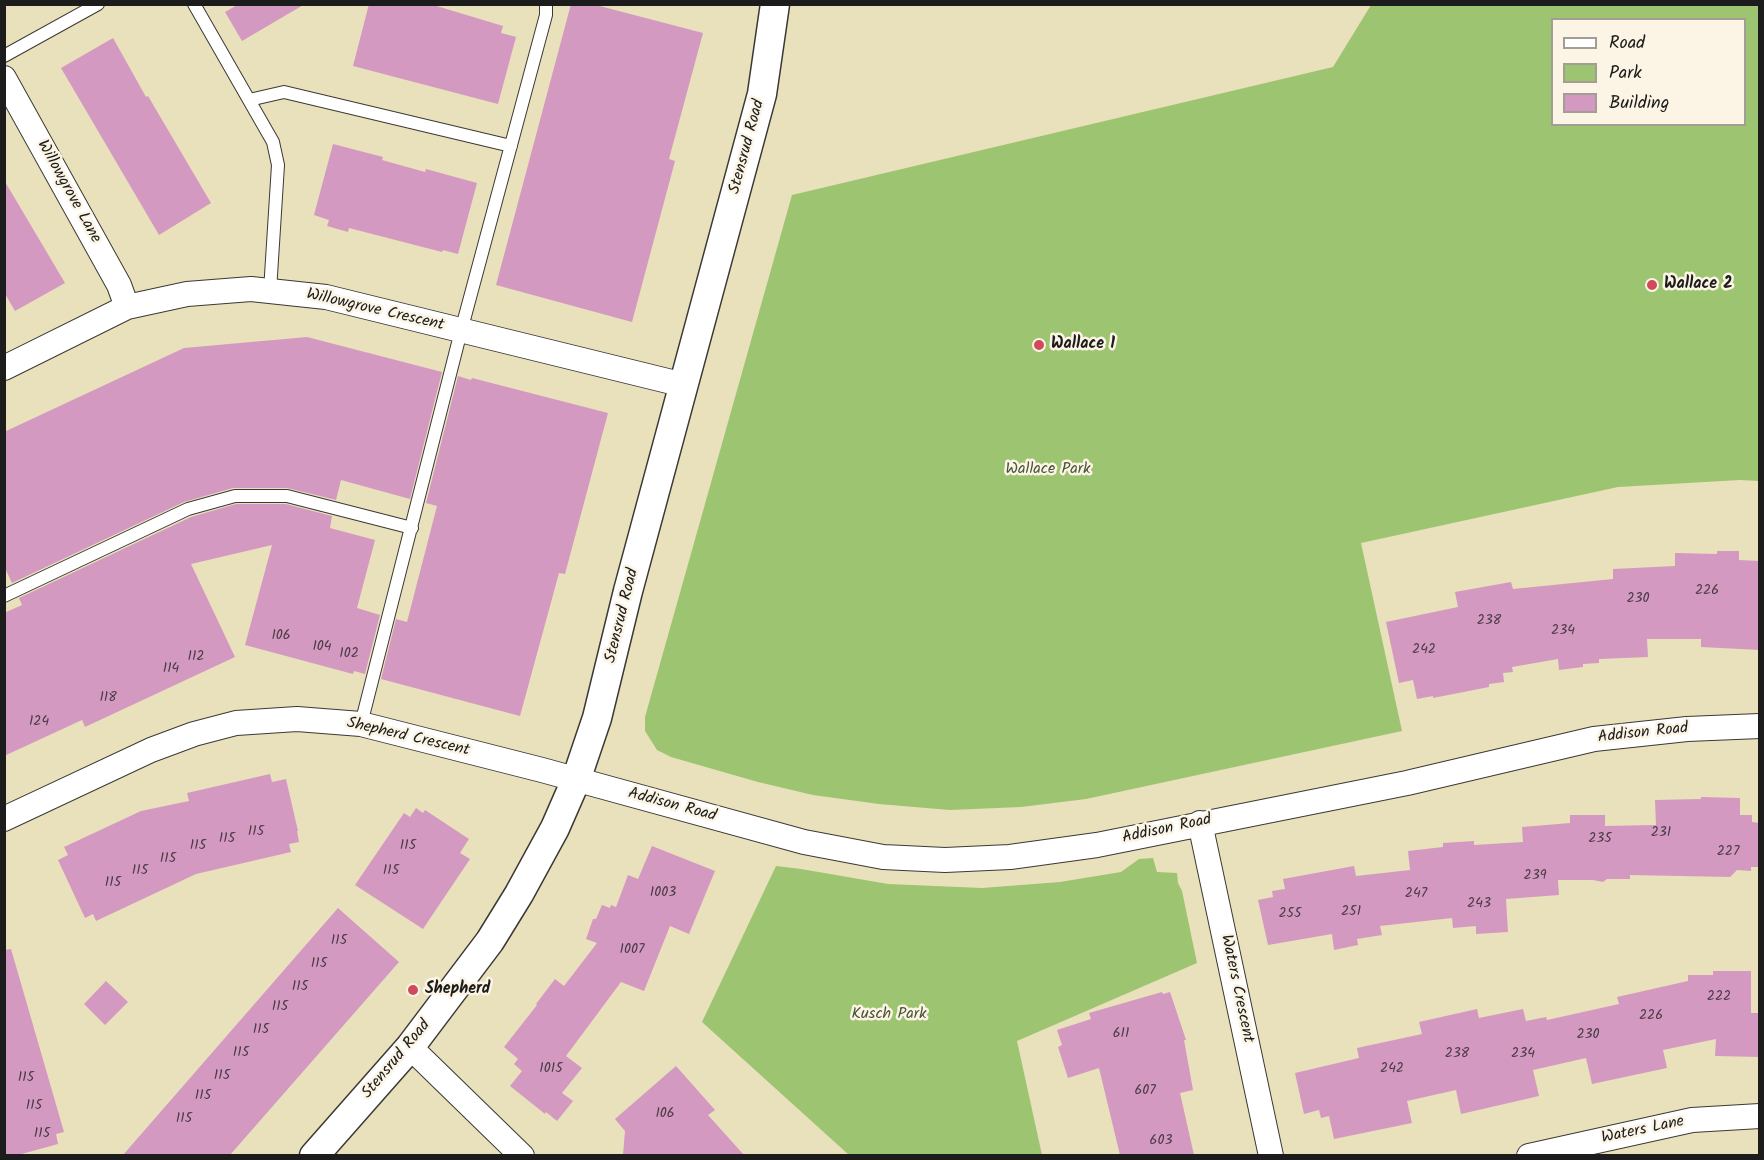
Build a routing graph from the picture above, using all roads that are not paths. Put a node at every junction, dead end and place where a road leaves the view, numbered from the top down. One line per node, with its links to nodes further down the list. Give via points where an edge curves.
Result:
1 (98, 4): 5 (lane)
2 (194, 4): 7 (lane)
3 (546, 4): 8 (lane)
4 (775, 4): 13 (street, Stensrud Road, via 762,94)
5 (4, 57)
6 (4, 78): 10 (street, Willowgrove Lane, via 119,285)
7 (249, 100): 8 (lane, via 284,92); 9 (lane, via 273,142 278,165)
8 (511, 146): 11 (lane)
9 (270, 291): 10 (street, Willowgrove Crescent, via 187,294); 11 (street, Willowgrove Crescent, via 326,297)
10 (127, 307): 12 (street, Willowgrove Crescent)
11 (461, 331): 13 (street, Willowgrove Crescent); 14 (lane)
12 (4, 368)
13 (684, 385): 18 (street, Stensrud Road, via 597,718)
14 (412, 528): 15 (lane, via 287,496 235,496 188,509); 16 (lane)
15 (4, 596)
16 (361, 724): 18 (street, Shepherd Crescent); 19 (street, Shepherd Crescent, via 286,720 236,723 194,734)
17 (1760, 726): 20 (street, Addison Road, via 1594,739 1407,783)
18 (576, 780): 20 (street, Addison Road, via 804,842 883,857 1010,857 1097,845); 21 (street, Stensrud Road, via 555,828 513,904 458,986)
19 (4, 819)
20 (1200, 823): 25 (street, Waters Crescent)
21 (410, 1047): 23 (street, Stensrud Road); 24 (street)
22 (1760, 1116): 26 (street, Waters Lane, via 1692,1120)
23 (314, 1155)
24 (522, 1155)
25 (1271, 1155)
26 (1529, 1155)

